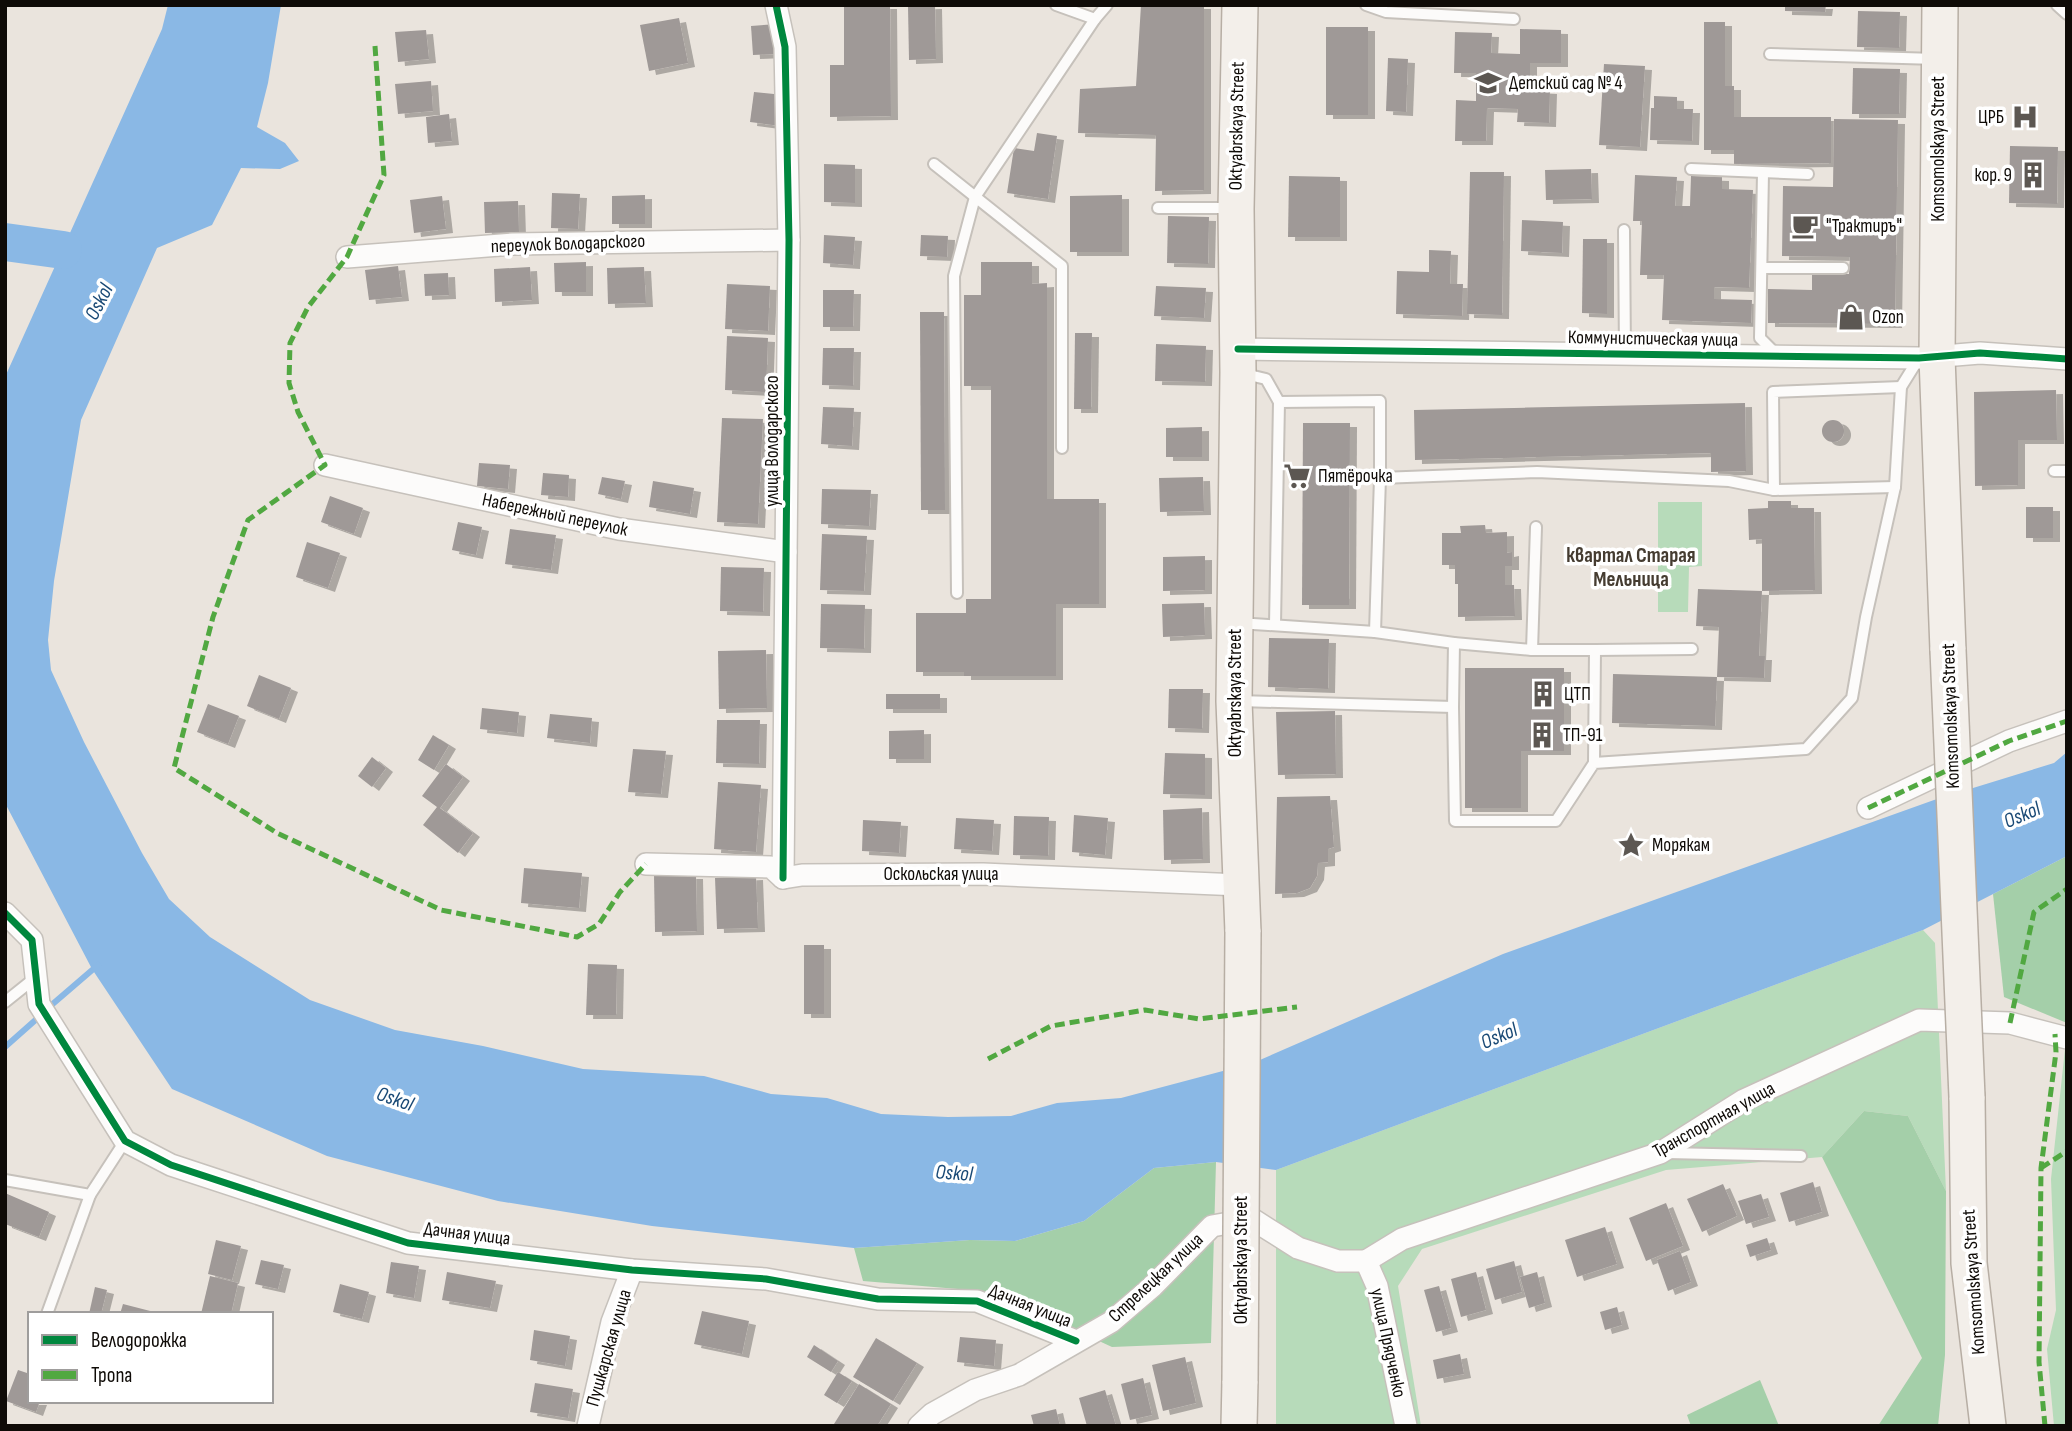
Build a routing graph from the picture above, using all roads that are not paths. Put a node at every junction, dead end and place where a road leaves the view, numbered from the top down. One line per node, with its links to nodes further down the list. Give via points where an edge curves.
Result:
1 (776, 5): 21 (street, улица Володарского, via 785,47)
2 (1056, 5): 9 (lane)
3 (1107, 5): 9 (lane)
4 (1240, 5): 19 (main road, Oktyabrskaya Street)
5 (1366, 5): 10 (lane, via 1386,12)
6 (1940, 5): 12 (main road, Komsomolskaya Street)
7 (2057, 5): 8 (lane)
8 (2067, 14)
9 (1095, 19): 17 (lane)
10 (1514, 19)
11 (1770, 54): 12 (lane)
12 (1939, 59): 27 (main road, Komsomolskaya Street)
13 (934, 164): 17 (lane)
14 (1690, 169): 15 (lane)
15 (1763, 173): 16 (lane); 23 (lane)
16 (1808, 174)
17 (975, 197): 32 (lane, via 1062,267); 41 (lane, via 954,276)
18 (1158, 208): 19 (lane)
19 (1236, 209): 29 (main road, Oktyabrskaya Street)
20 (1624, 230): 25 (lane)
21 (789, 240): 22 (street, переулок Володарского, via 513,244); 40 (street, улица Володарского)
22 (347, 257)
23 (1762, 268): 24 (lane); 26 (lane, via 1760,338)
24 (1843, 268)
25 (1625, 354): 26 (street, Коммунистическая улица); 29 (street, Коммунистическая улица)
26 (1778, 357): 27 (street, Коммунистическая улица)
27 (1928, 358): 28 (street, Коммунистическая улица, via 1980,353); 30 (lane); 74 (main road, Komsomolskaya Street, bridge, via 1948,650 1967,1097 1969,1263)
28 (2067, 359)
29 (1238, 361): 31 (lane, via 1266,379); 42 (main road, Oktyabrskaya Street)
30 (1901, 387): 37 (lane); 38 (lane, via 1773,392)
31 (1279, 402): 36 (lane, via 1380,401); 43 (lane)
32 (1062, 449)
33 (325, 465): 40 (street, Набережный переулок, via 619,529)
34 (2054, 471): 35 (lane)
35 (2067, 471)
36 (1380, 478): 38 (lane, via 1537,472 1729,481); 44 (lane)
37 (1895, 487): 38 (lane); 52 (lane, via 1852,698 1806,749)
38 (1774, 490)
39 (1536, 527): 47 (lane)
40 (786, 552): 55 (street, улица Володарского)
41 (957, 593)
42 (1235, 623): 43 (lane); 49 (main road, Oktyabrskaya Street)
43 (1275, 624): 44 (lane)
44 (1375, 632): 45 (lane)
45 (1454, 643): 47 (lane); 50 (lane)
46 (1692, 649): 48 (lane)
47 (1532, 650): 48 (lane)
48 (1595, 650): 52 (lane)
49 (1234, 701): 50 (lane); 56 (main road, Oktyabrskaya Street)
50 (1453, 707): 52 (lane, via 1455,821 1556,821)
51 (2067, 721): 53 (street, via 2009,741)
52 (1594, 763)
53 (1868, 808)
54 (646, 863): 55 (street, Оскольская улица, via 771,867)
55 (783, 878): 56 (street, Оскольская улица, via 983,873)
56 (1240, 885): 72 (main road, Oktyabrskaya Street, bridge)
57 (5, 913): 58 (street, via 32,940)
58 (35, 978): 59 (lane); 61 (street, via 39,1004)
59 (5, 1002)
60 (2067, 1038): 62 (street, Транспортная улица, via 2010,1023 1919,1020 1744,1100)
61 (125, 1141): 65 (lane); 67 (street, Дачная улица, via 171,1165 408,1243)
62 (1660, 1153): 63 (lane); 66 (street, Транспортная улица, via 1402,1239)
63 (1801, 1156)
64 (5, 1180): 65 (lane)
65 (90, 1195): 68 (lane)
66 (1366, 1261): 69 (street, Стрелецкая улица, via 1338,1261 1298,1248 1252,1219 1212,1226 1111,1322); 73 (street, улица Прядченко, via 1377,1286)
67 (632, 1270): 69 (street, Дачная улица, via 766,1279 878,1299 977,1301); 70 (street, Пушкарская улица, via 612,1322)
68 (48, 1312)
69 (1076, 1341): 71 (street, Стрелецкая улица, via 1019,1375 975,1390)
70 (588, 1426)
71 (919, 1426)
72 (1239, 1426)
73 (1406, 1426)
74 (1988, 1426)

